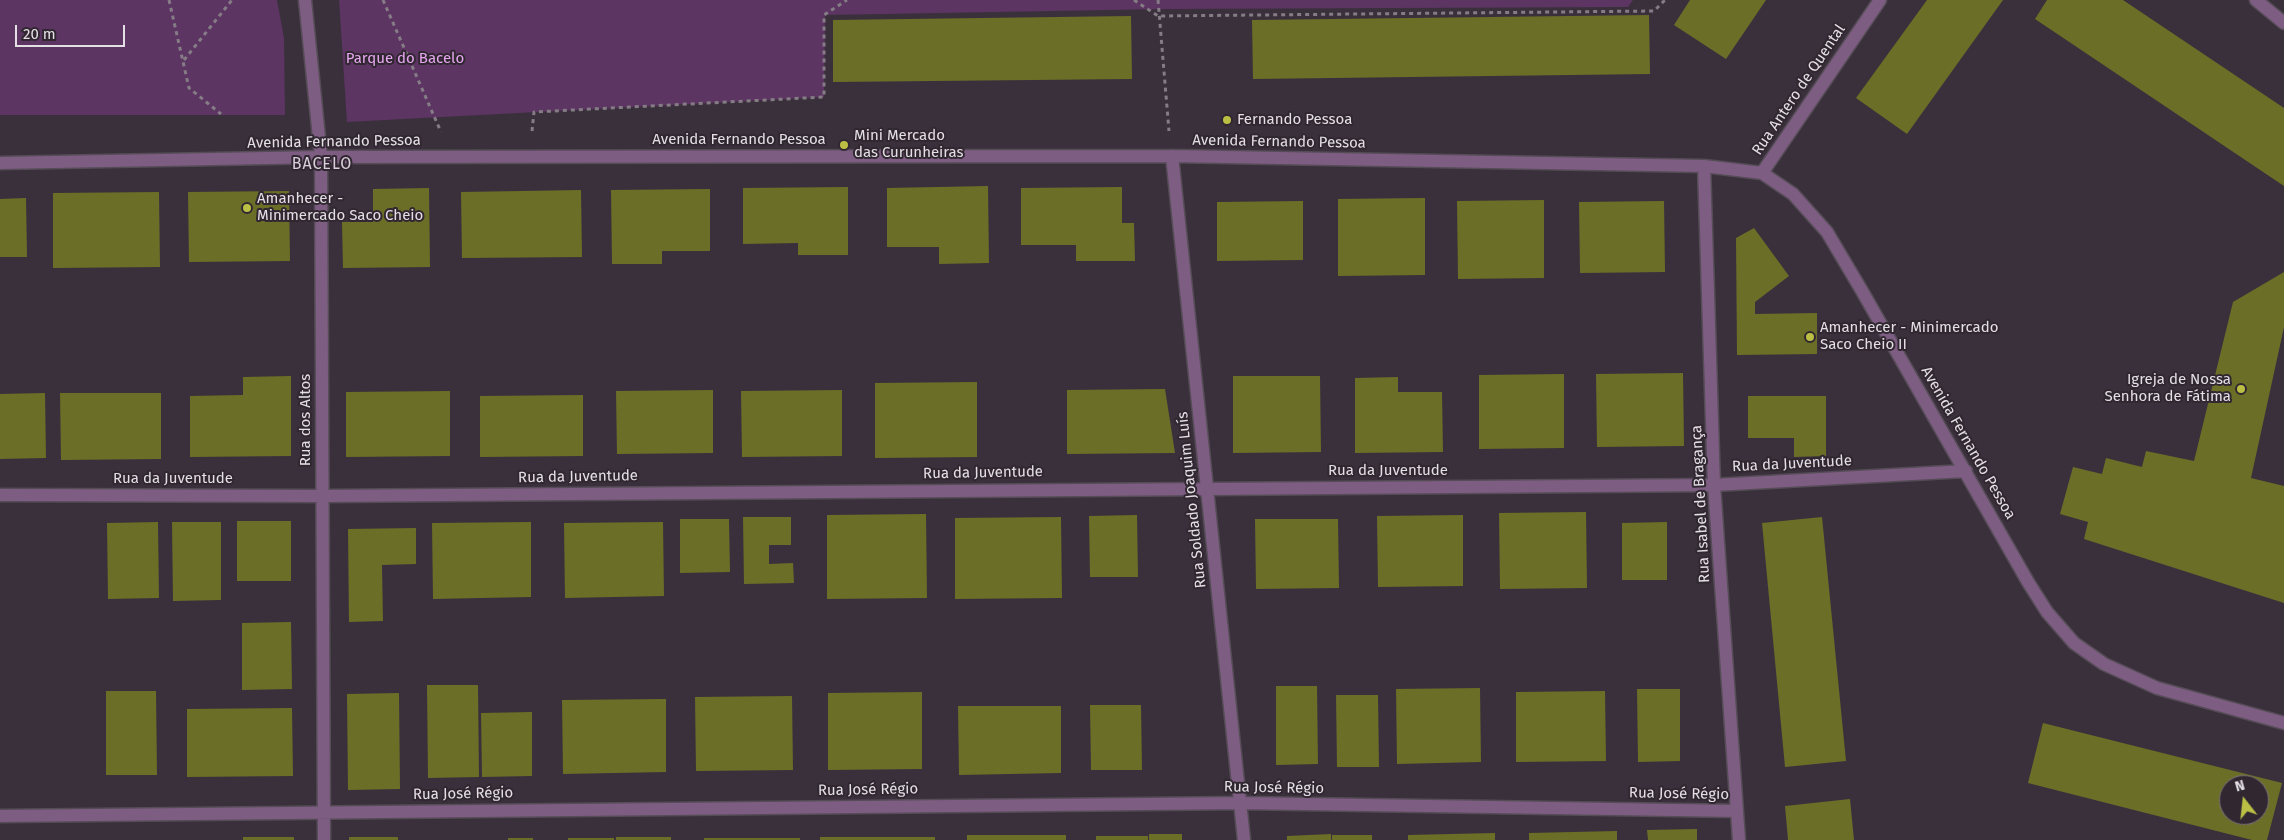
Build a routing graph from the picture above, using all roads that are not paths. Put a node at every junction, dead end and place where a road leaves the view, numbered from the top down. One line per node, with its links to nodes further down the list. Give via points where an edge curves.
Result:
1 (305, 0): 6 (street, Rua dos Altos)
2 (1880, 0): 9 (street, Rua Antero de Quental)
3 (2256, 0): 4 (street)
4 (2284, 23)
5 (1172, 156): 6 (street, Avenida Fernando Pessoa); 8 (street, Avenida Fernando Pessoa); 12 (street, Rua Soldado Joaquim Luís)
6 (321, 157): 7 (street, Avenida Fernando Pessoa); 14 (street, Rua dos Altos)
7 (0, 164)
8 (1704, 166): 9 (street, Avenida Fernando Pessoa); 11 (street, Rua Isabel de Bragança)
9 (1762, 173): 10 (street, Avenida Fernando Pessoa, via 1793,194 1826,232)
10 (1966, 471): 11 (street, Rua da Juventude); 15 (street, Avenida Fernando Pessoa, via 2028,582 2047,612 2074,643 2104,664 2158,688)
11 (1714, 485): 12 (street, Rua da Juventude); 17 (street, Rua Isabel de Bragança)
12 (1207, 488): 14 (street, Rua da Juventude); 16 (street, Rua Soldado Joaquim Luís)
13 (0, 495): 14 (street, Rua da Juventude)
14 (323, 496): 18 (street, Rua dos Altos)
15 (2284, 723)
16 (1241, 803): 17 (street, Rua José Régio); 18 (street, Rua José Régio); 21 (street, Rua Soldado Joaquim Luís)
17 (1737, 811): 22 (street, Rua Isabel de Bragança)
18 (324, 812): 19 (street, Rua José Régio); 20 (street, Rua dos Altos)
19 (0, 816)
20 (324, 840)
21 (1244, 840)
22 (1739, 840)

